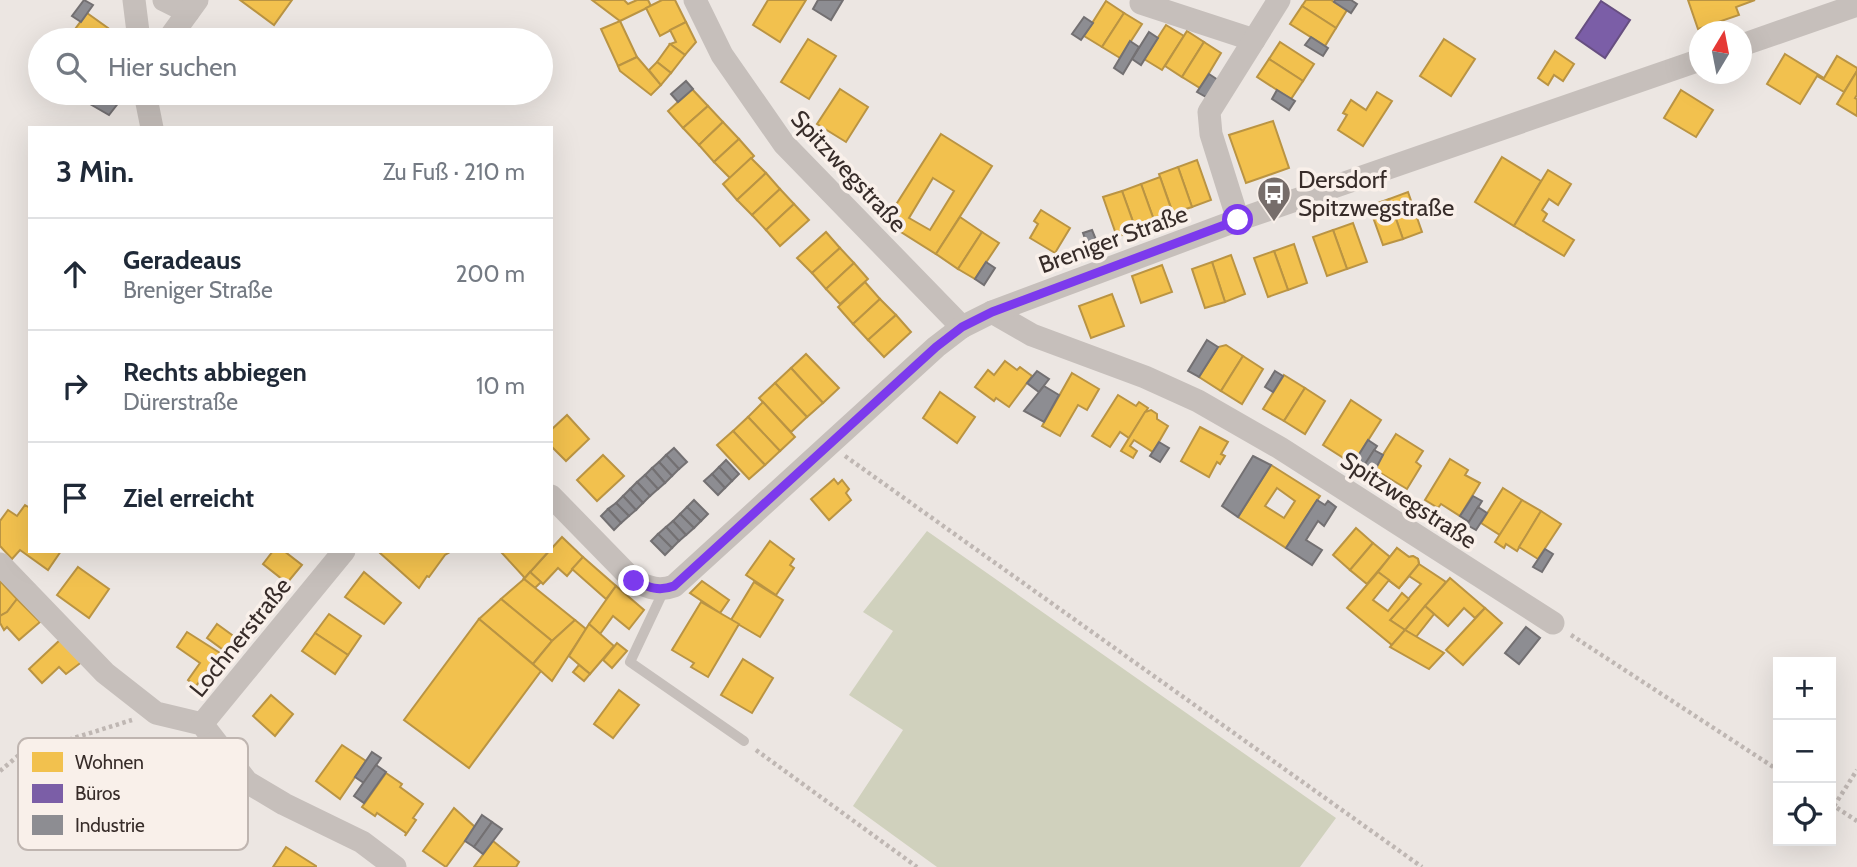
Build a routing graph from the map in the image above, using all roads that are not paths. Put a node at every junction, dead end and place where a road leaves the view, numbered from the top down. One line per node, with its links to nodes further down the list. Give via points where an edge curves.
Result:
1 (134, 0): 8 (street)
2 (164, 0): 7 (street)
3 (695, 0): 17 (street, Spitzwegstraße, via 722,55 784,144)
4 (1279, 0): 10 (street)
5 (1141, 3): 10 (street)
6 (1857, 5): 11 (street)
7 (192, 6): 9 (street)
8 (138, 28)
9 (176, 28)
10 (1254, 40): 15 (street, via 1209,112)
11 (1752, 41)
12 (1689, 63): 15 (street, Breniger Straße)
13 (147, 105): 14 (street)
14 (152, 126)
15 (1238, 220): 16 (street, Breniger Straße)
16 (992, 312): 17 (street, Breniger Straße); 22 (street, Spitzwegstraße, via 1032,335 1198,401)
17 (962, 327): 21 (street, Breniger Straße, via 674,586)
18 (553, 498): 21 (street, via 634,581)
19 (342, 553): 23 (street, Lochnerstraße)
20 (0, 564): 23 (street, via 105,673 156,713)
21 (664, 590): 25 (lane, via 631,662)
22 (1553, 623)
23 (202, 724): 24 (street)
24 (213, 738)
25 (744, 741)
26 (248, 783): 27 (street, via 362,842)
27 (395, 867)

